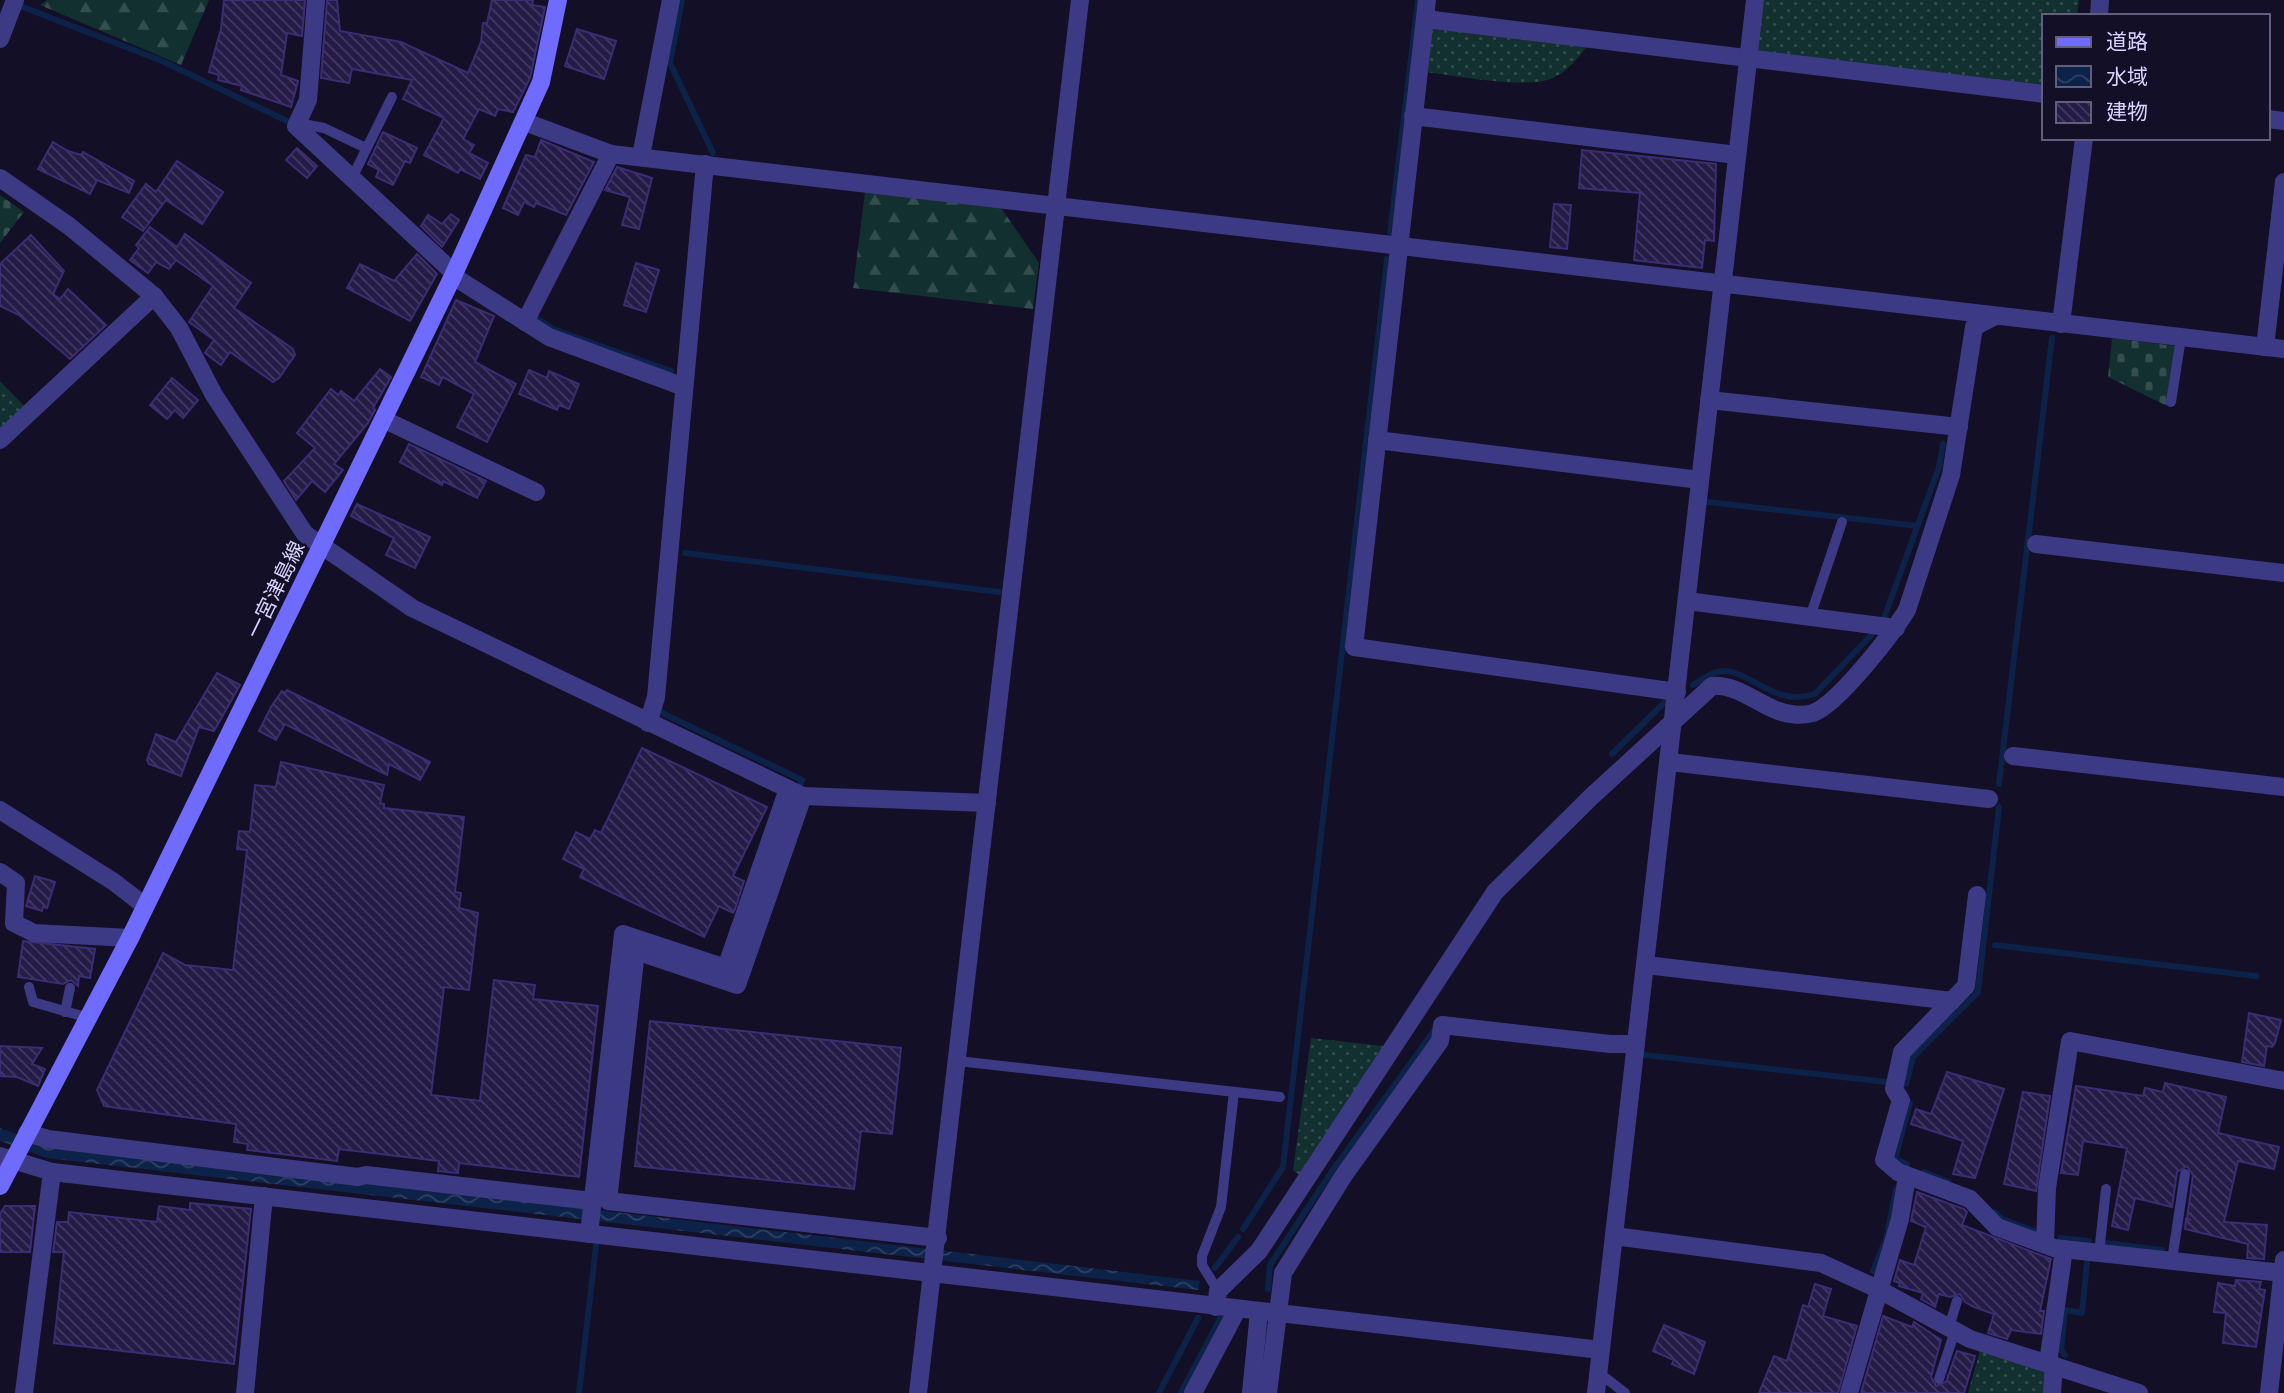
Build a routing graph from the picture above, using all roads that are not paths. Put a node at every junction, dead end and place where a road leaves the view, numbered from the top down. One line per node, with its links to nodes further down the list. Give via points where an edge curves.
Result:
1 (15, 0): 9 (street)
2 (316, 0): 15 (street, via 308,100)
3 (558, 0): 14 (main road, 一宮津島線, via 541,82)
4 (671, 0): 20 (street)
5 (1080, 0): 25 (street)
6 (1427, 0): 8 (street)
7 (1755, 0): 10 (street)
8 (1425, 19): 10 (street); 13 (street)
9 (0, 39)
10 (1749, 58): 11 (street); 19 (street)
11 (2042, 94)
12 (392, 97): 17 (lane)
13 (1413, 116): 19 (street); 26 (street)
14 (525, 122): 18 (street); 27 (main road, 一宮津島線)
15 (298, 123): 17 (lane, via 324,128); 23 (street, via 296,126)
16 (2084, 140): 32 (street)
17 (366, 148): 23 (lane)
18 (611, 154): 20 (street); 31 (street)
19 (1737, 155): 28 (street)
20 (641, 156): 21 (street)
21 (705, 164): 25 (street); 36 (street)
22 (0, 177): 29 (street)
23 (352, 178): 27 (street)
24 (2284, 182): 34 (street)
25 (1056, 207): 26 (street); 60 (street)
26 (1398, 247): 28 (street); 42 (street)
27 (454, 275): 31 (street); 39 (main road, 一宮津島線)
28 (1721, 285): 30 (street); 37 (street)
29 (154, 296): 41 (street); 47 (street, via 179,328 214,395 305,534)
30 (1995, 316): 32 (street); 40 (street, via 1974,327)
31 (525, 322): 36 (street, via 549,337)
32 (2061, 324): 33 (street)
33 (2181, 338): 34 (street); 38 (lane)
34 (2264, 347): 35 (street)
35 (2284, 349)
36 (684, 387): 54 (street, via 656,696)
37 (1709, 400): 40 (street); 43 (street)
38 (2171, 402)
39 (385, 420): 44 (street); 47 (main road, 一宮津島線)
40 (1959, 427): 51 (street, via 1951,475 1907,610)
41 (0, 440)
42 (1377, 440): 43 (street); 52 (street, via 1354,647)
43 (1700, 480): 49 (street)
44 (536, 492)
45 (1842, 522): 50 (lane)
46 (2036, 544): 48 (street)
47 (322, 547): 54 (street, via 412,608); 64 (main road, 一宮津島線)
48 (2284, 573)
49 (1687, 601): 50 (street); 52 (street)
50 (1810, 617): 51 (street)
51 (1896, 628): 53 (street, via 1831,702 1812,713 1778,711 1724,685 1712,686)
52 (1677, 692): 53 (street)
53 (1674, 719): 56 (street); 97 (street, via 1495,892 1259,1251)
54 (648, 723): 58 (street)
55 (2012, 756): 57 (street)
56 (1670, 762): 59 (street); 66 (street)
57 (2284, 787)
58 (796, 792): 60 (street); 82 (street, via 726,968 623,934 624,997)
59 (1989, 799)
60 (988, 803): 73 (street)
61 (0, 810): 64 (street)
62 (0, 872): 65 (street, via 16,883 14,923 34,933)
63 (1977, 895): 69 (street, via 1966,986)
64 (145, 906): 65 (main road, 一宮津島線)
65 (130, 938): 71 (main road, 一宮津島線)
66 (1646, 965): 69 (street); 72 (street)
67 (29, 987): 70 (lane, via 33,1002)
68 (70, 988): 70 (lane)
69 (1952, 1000): 81 (street, via 1902,1052 1894,1088 1901,1100 1884,1160)
70 (65, 1012): 71 (lane)
71 (89, 1018): 77 (main road, 一宮津島線)
72 (1636, 1044): 88 (street); 101 (street, via 1442,1025 1440,1041 1344,1175 1283,1272)
73 (958, 1061): 75 (lane); 89 (street)
74 (2284, 1081): 90 (street, via 2070,1041 2047,1188)
75 (1234, 1092): 76 (lane); 97 (lane, via 1221,1208 1202,1256)
76 (1280, 1097)
77 (27, 1134): 78 (main road, 一宮津島線); 86 (street)
78 (9, 1157): 79 (street); 83 (main road, 一宮津島線)
79 (52, 1172): 85 (street); 107 (street)
80 (2185, 1174): 93 (lane)
81 (1907, 1176): 90 (street, via 1970,1199 1997,1227); 96 (street, via 1900,1219)
82 (603, 1181): 86 (street); 89 (street, via 608,1201)
83 (0, 1186)
84 (2106, 1189): 92 (lane)
85 (264, 1196): 87 (street); 108 (street)
86 (592, 1203): 87 (street)
87 (589, 1230): 95 (street)
88 (1614, 1236): 96 (street, via 1821,1263); 103 (street)
89 (937, 1242): 95 (street)
90 (2045, 1244): 91 (street)
91 (2064, 1249): 92 (street); 104 (street)
92 (2099, 1253): 93 (street)
93 (2172, 1260): 94 (street)
94 (2283, 1266): 118 (street)
95 (934, 1271): 97 (street); 109 (street)
96 (1878, 1289): 102 (street); 115 (street)
97 (1217, 1299): 99 (street)
98 (1957, 1301): 102 (lane)
99 (1237, 1310): 100 (street); 110 (street)
100 (1259, 1312): 101 (street); 111 (street)
101 (1277, 1314): 103 (street); 112 (street)
102 (1952, 1329): 104 (street); 106 (lane)
103 (1601, 1350): 105 (street)
104 (2051, 1364): 116 (street); 117 (street)
105 (1598, 1372): 113 (street); 114 (lane)
106 (1939, 1379)
107 (24, 1393)
108 (245, 1393)
109 (918, 1393)
110 (1193, 1393)
111 (1251, 1393)
112 (1268, 1393)
113 (1596, 1393)
114 (1625, 1393)
115 (1849, 1393)
116 (2052, 1393)
117 (2139, 1393)
118 (2269, 1393)

